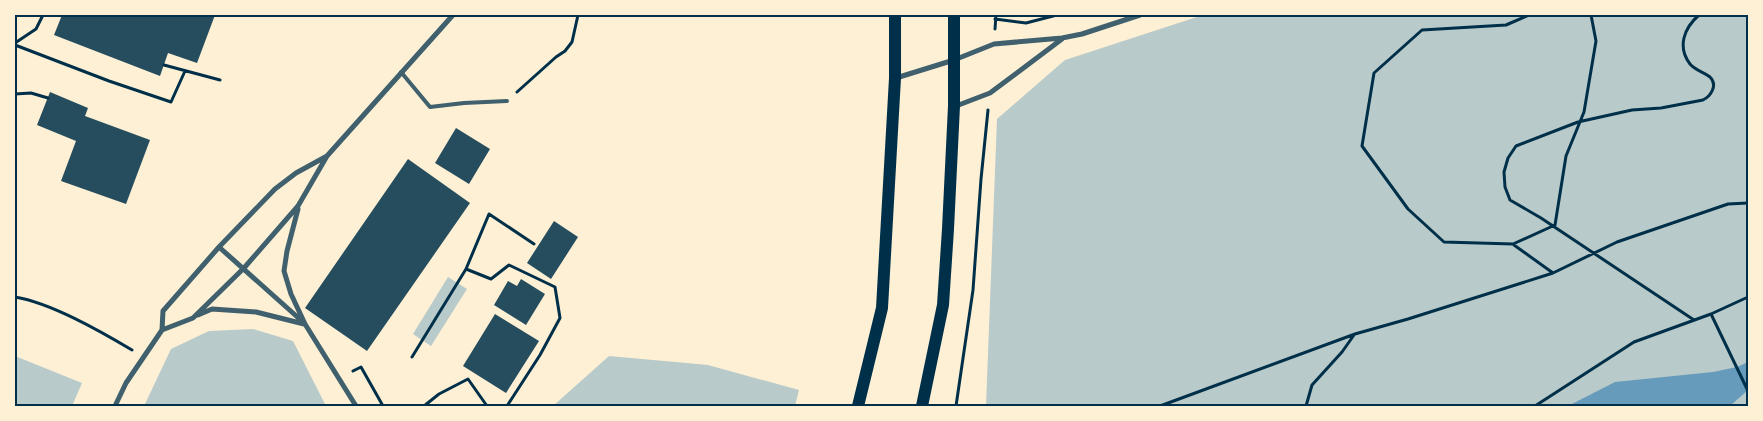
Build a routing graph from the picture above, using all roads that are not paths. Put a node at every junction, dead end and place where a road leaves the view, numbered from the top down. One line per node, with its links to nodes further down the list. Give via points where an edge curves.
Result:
1 (453, 15): 7 (street)
2 (895, 15): 8 (main road)
3 (954, 15): 6 (main road)
4 (1140, 15): 5 (street)
5 (1062, 38): 6 (street, via 994,44); 10 (street, via 990,93)
6 (954, 60): 8 (street); 10 (main road)
7 (401, 72): 9 (lane, via 430,107); 11 (street)
8 (895, 78): 20 (main road, via 882,308)
9 (507, 101)
10 (954, 106): 21 (main road, via 943,305)
11 (327, 156): 12 (street); 13 (street, via 275,189)
12 (298, 206): 14 (street); 16 (street, via 284,271)
13 (218, 247): 14 (street); 17 (street, via 163,311)
14 (244, 268): 15 (street); 16 (street)
15 (193, 318): 16 (street, via 212,309 256,312); 17 (street)
16 (305, 324): 19 (street)
17 (162, 330): 18 (street, via 126,383)
18 (115, 406)
19 (356, 406)
20 (858, 406)
21 (922, 406)

